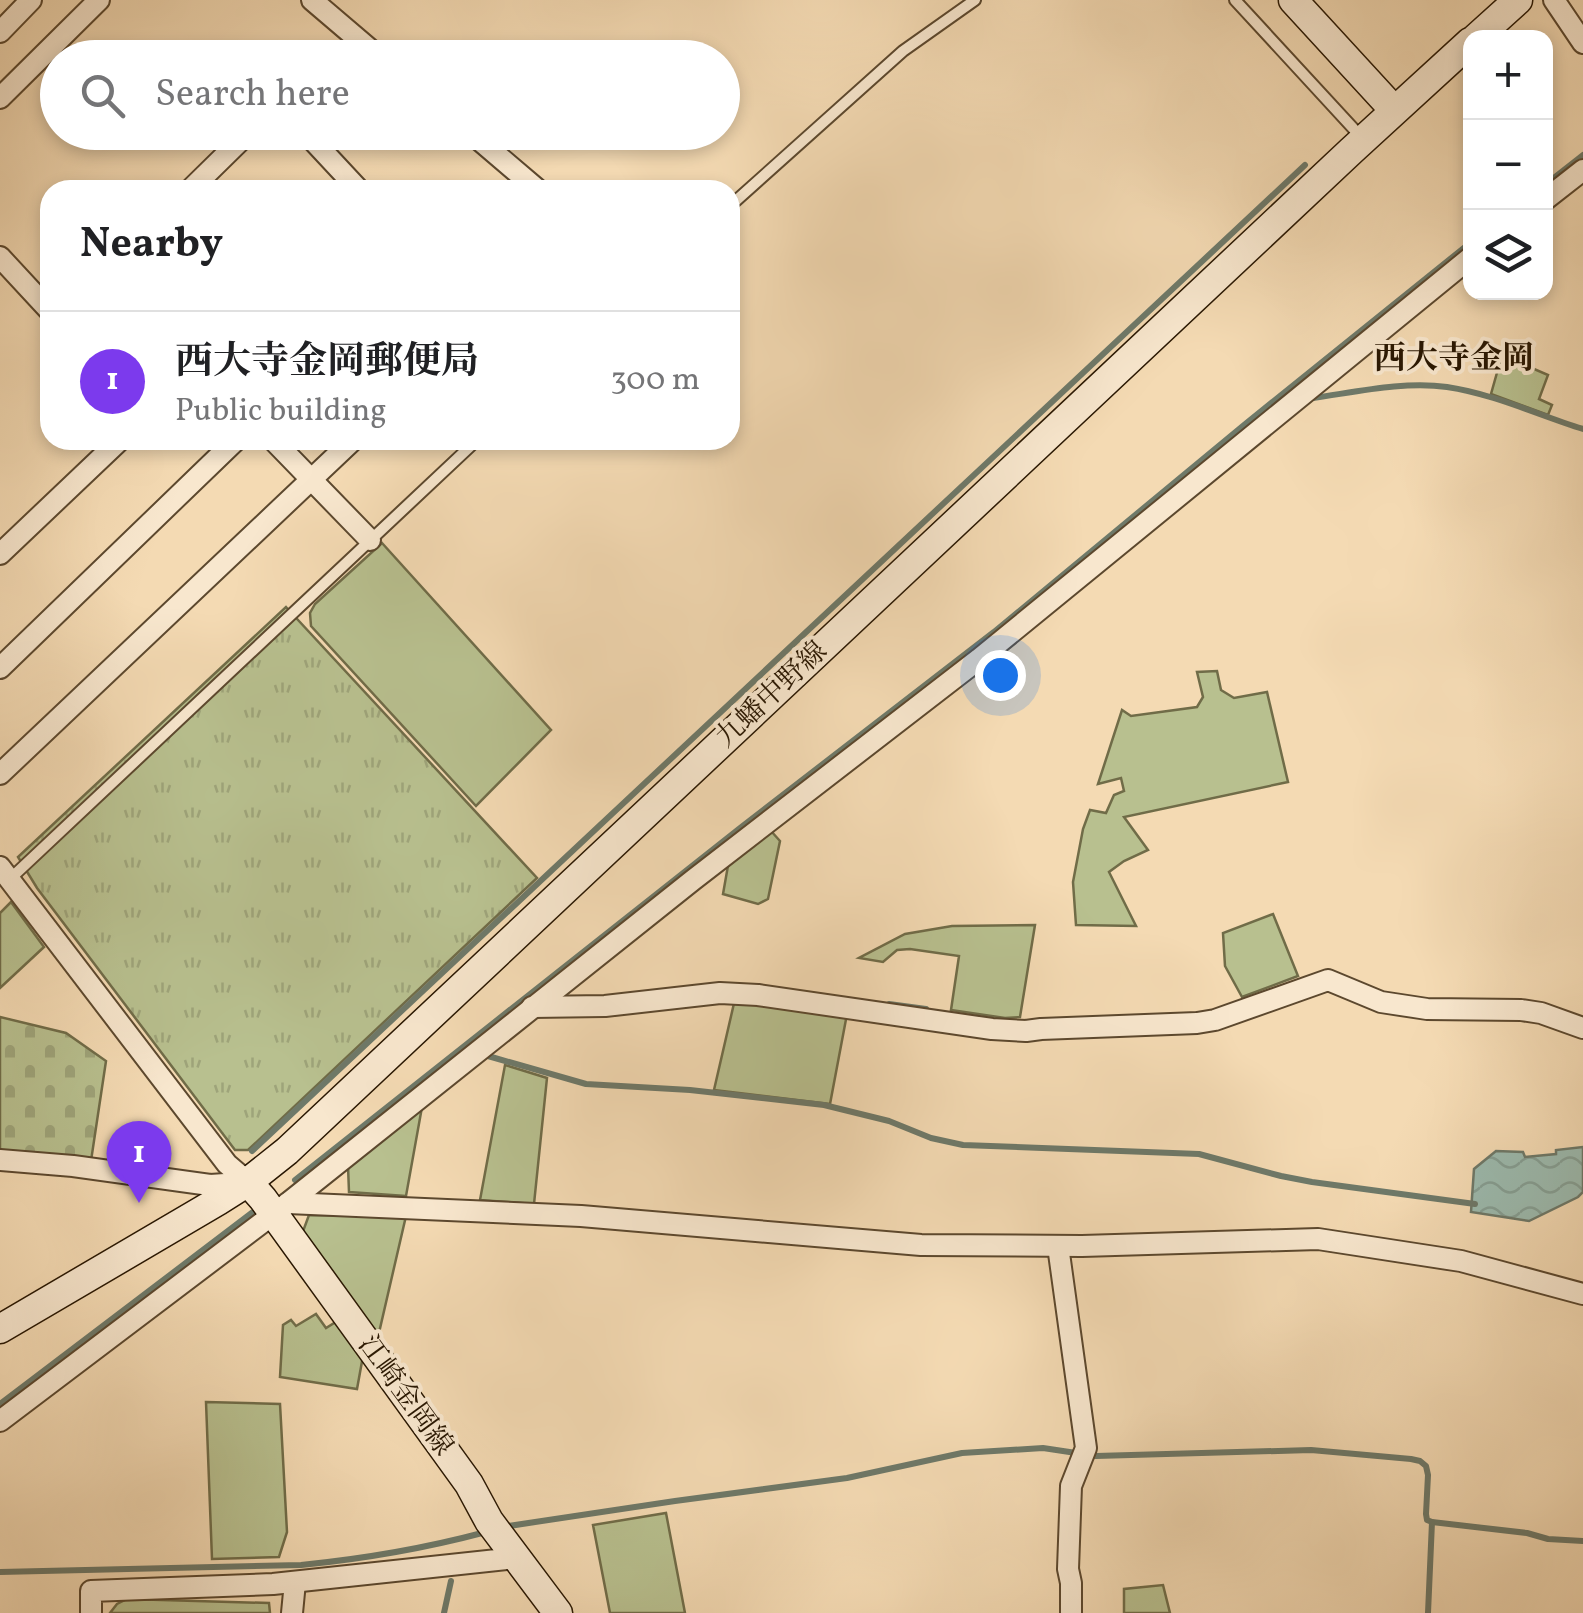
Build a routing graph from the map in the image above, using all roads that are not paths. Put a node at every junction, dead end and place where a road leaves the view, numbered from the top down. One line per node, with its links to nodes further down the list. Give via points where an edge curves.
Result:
1 (31, 0): 10 (street)
2 (99, 0): 11 (street)
3 (312, 0): 12 (street)
4 (975, 0): 27 (lane, via 903,51)
5 (1236, 0): 18 (lane)
6 (1294, 0): 17 (main road)
7 (1518, 0): 9 (main road, 九蟠中野線)
8 (1554, 0): 13 (street)
9 (1484, 30)
10 (0, 32)
11 (59, 40)
12 (359, 40)
13 (1583, 43)
14 (1463, 49): 17 (main road, 九蟠中野線)
15 (40, 58): 16 (street)
16 (0, 98)
17 (1394, 110): 18 (main road, 九蟠中野線)
18 (1363, 140): 45 (main road, 九蟠中野線)
19 (231, 150): 23 (street)
20 (322, 150): 24 (street)
21 (491, 150): 25 (street)
22 (1583, 170): 26 (street)
23 (202, 180)
24 (351, 180)
25 (526, 180)
26 (1553, 194)
27 (740, 197)
28 (0, 257): 30 (street)
29 (1463, 264): 42 (street, via 978,659)
30 (40, 300)
31 (109, 450): 38 (street)
32 (226, 450): 39 (street)
33 (282, 450): 36 (street)
34 (342, 450): 36 (street)
35 (466, 450): 37 (lane)
36 (311, 480): 37 (street); 40 (street)
37 (370, 540): 41 (lane)
38 (0, 554)
39 (0, 668)
40 (1, 772)
41 (4, 878): 45 (street, via 227,1164)
42 (532, 1007): 43 (street, via 720,993 1026,1031 1215,1020 1328,980 1381,1002 1521,1010); 46 (street)
43 (1583, 1028)
44 (0, 1160): 45 (street, via 210,1185)
45 (248, 1182): 46 (main road, 江崎金岡線); 49 (main road, 九蟠中野線)
46 (280, 1208): 47 (street, via 581,1216 921,1245); 50 (street); 51 (main road, 江崎金岡線)
47 (1058, 1246): 48 (street, via 1318,1239 1461,1261); 56 (street, via 1084,1453 1070,1486)
48 (1583, 1294)
49 (0, 1329)
50 (0, 1421)
51 (502, 1539): 52 (street); 55 (main road, 江崎金岡線)
52 (295, 1582): 53 (street, via 91,1591); 54 (street)
53 (91, 1613)
54 (292, 1613)
55 (558, 1613)
56 (1071, 1613)

